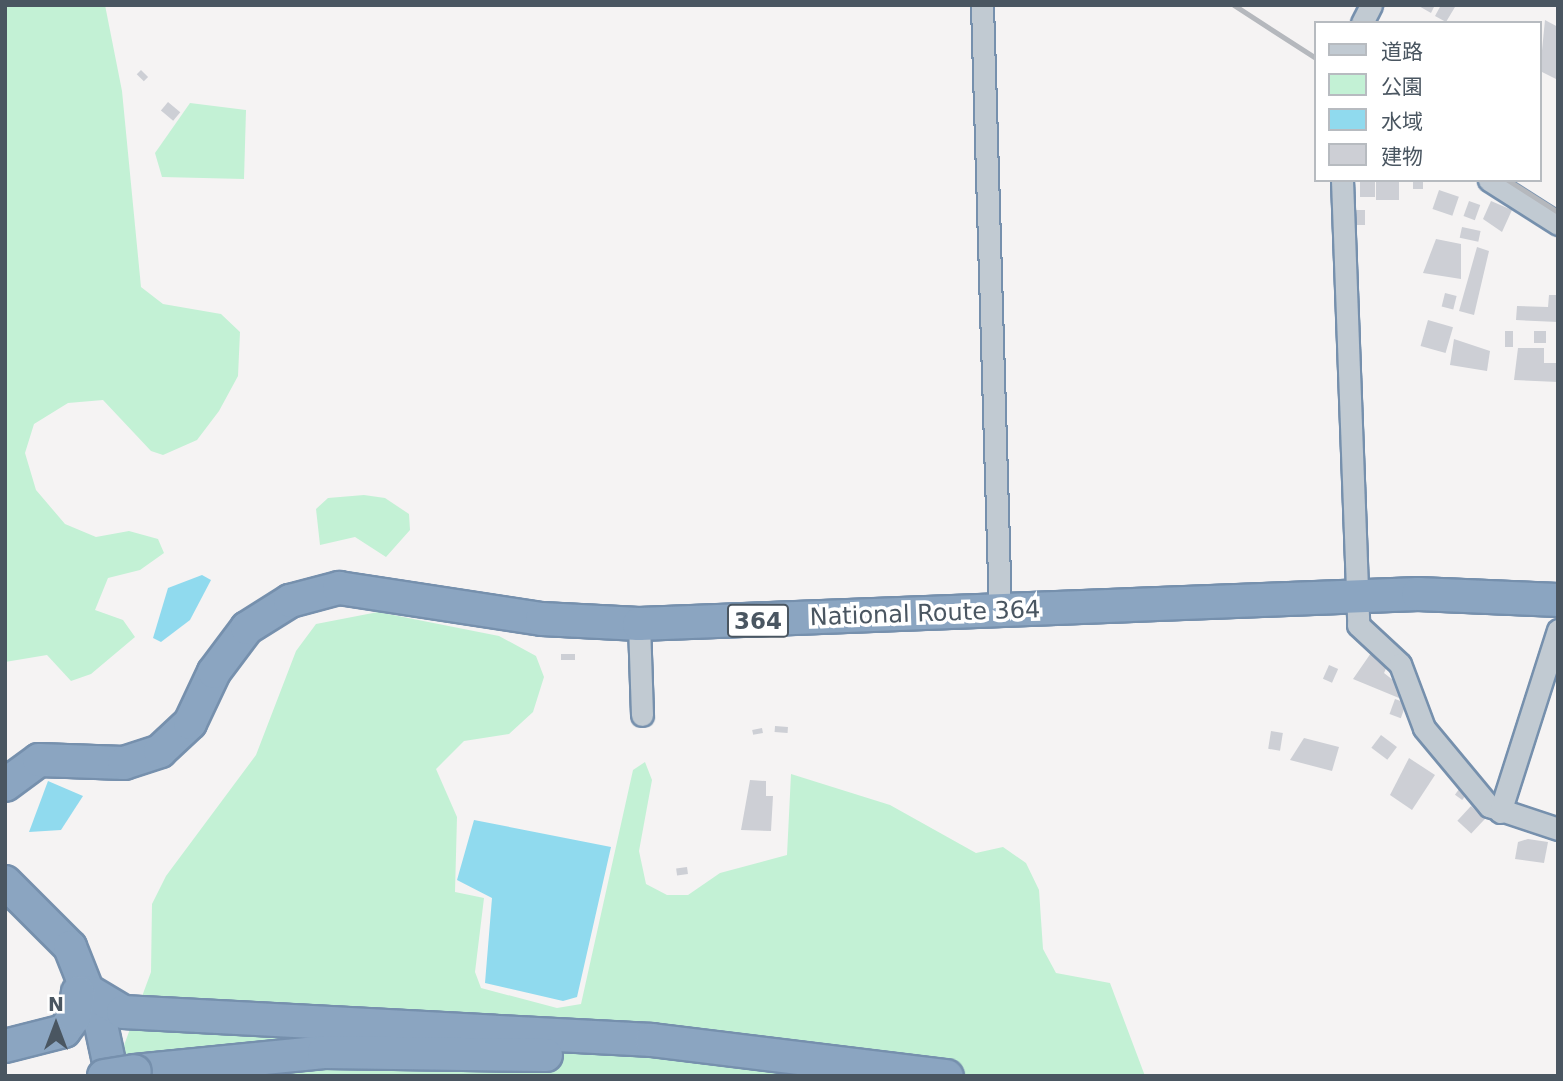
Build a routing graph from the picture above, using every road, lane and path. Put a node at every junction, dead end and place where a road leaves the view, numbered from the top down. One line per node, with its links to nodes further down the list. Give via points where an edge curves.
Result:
1 (982, 5): 9 (street)
2 (1371, 5): 3 (street)
3 (1363, 21)
4 (1342, 182): 7 (street)
5 (1492, 182): 6 (street)
6 (1558, 224)
7 (1357, 596): 8 (highway, National Route 364 / 364); 9 (highway, National Route 364 / 364); 14 (street, via 1358,625 1407,676 1423,728)
8 (1558, 600)
9 (1000, 611): 10 (highway, National Route 364 / 364)
10 (639, 624): 12 (street); 13 (highway, National Route 364 / 364, via 502,614 363,588 327,590 290,601 247,628 214,672 190,723 160,751 124,763 39,760)
11 (1558, 630): 14 (street)
12 (642, 715)
13 (5, 785)
14 (1500, 812): 15 (street)
15 (1558, 829)
16 (5, 881): 18 (highway, via 70,947)
17 (5, 899): 18 (highway, via 42,935)
18 (84, 992): 19 (highway, via 123,1012); 20 (highway, via 64,1031); 22 (highway); 23 (highway)
19 (409, 1039): 21 (highway); 22 (highway)
20 (5, 1046)
21 (615, 1047): 24 (highway); 25 (highway)
22 (124, 1073): 23 (highway, bridge)
23 (102, 1076)
24 (883, 1076)
25 (947, 1076)

